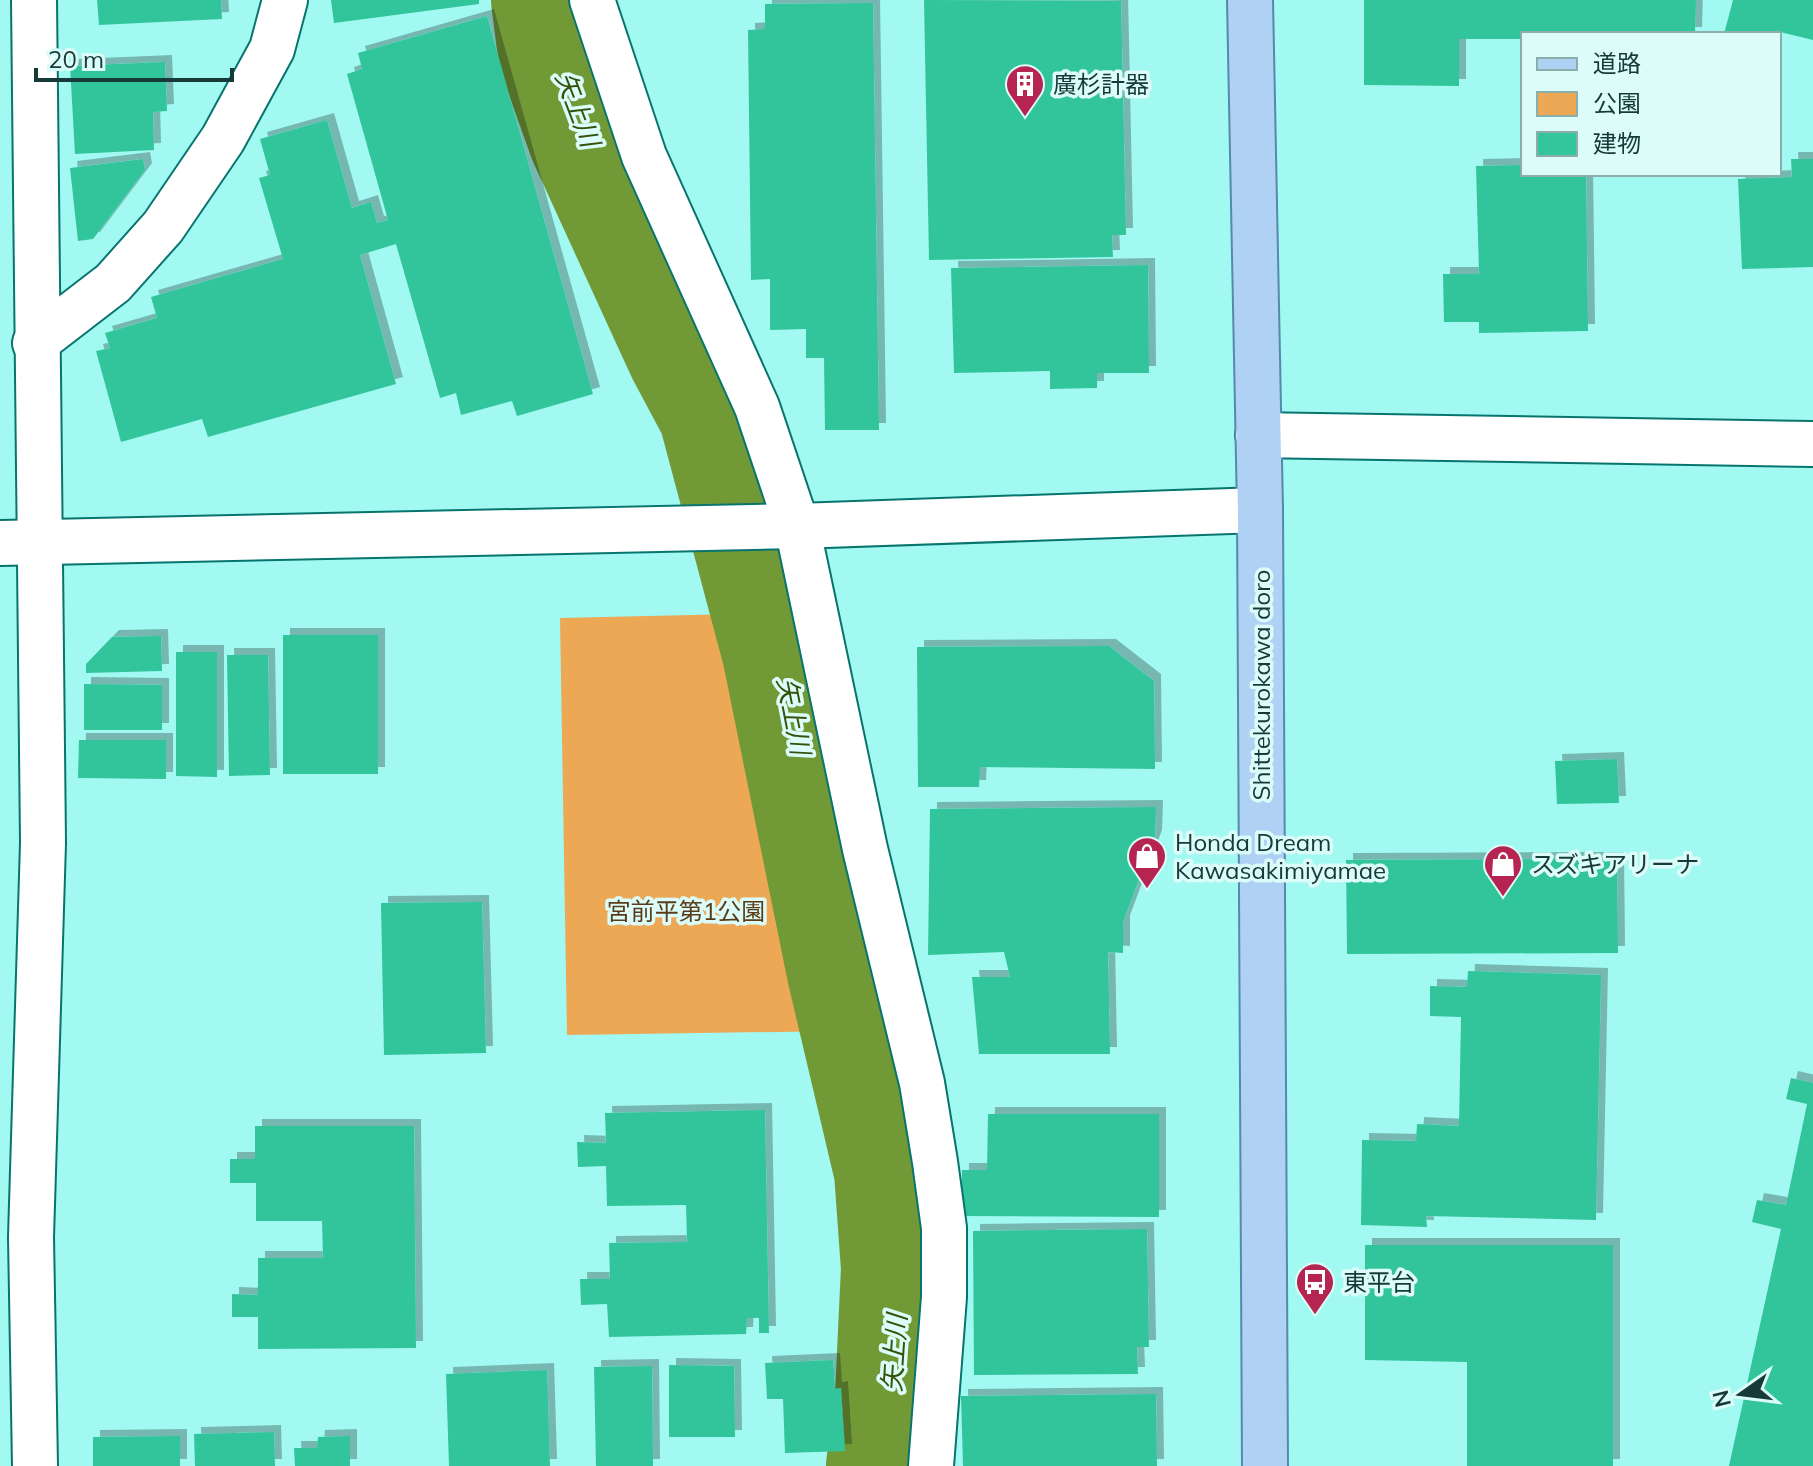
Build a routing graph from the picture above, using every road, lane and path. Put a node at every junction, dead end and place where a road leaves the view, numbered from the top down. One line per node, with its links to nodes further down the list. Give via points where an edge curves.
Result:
1 (34, 0): 5 (street)
2 (285, 0): 5 (street, via 272,49 223,139 163,227 113,283)
3 (592, 0): 9 (street, via 644,156 757,407)
4 (1250, 0): 6 (main road, Shittekurokawa doro)
5 (35, 343): 10 (street)
6 (1258, 435): 7 (street); 8 (main road, Shittekurokawa doro)
7 (1813, 444)
8 (1260, 510): 9 (street); 14 (main road, Shittekurokawa doro)
9 (797, 526): 10 (street); 13 (street, via 865,849 922,1083 935,1162 944,1228 944,1297)
10 (20, 542): 11 (street, via 43,843)
11 (15, 1236): 12 (street)
12 (35, 1466)
13 (931, 1466)
14 (1265, 1466)

